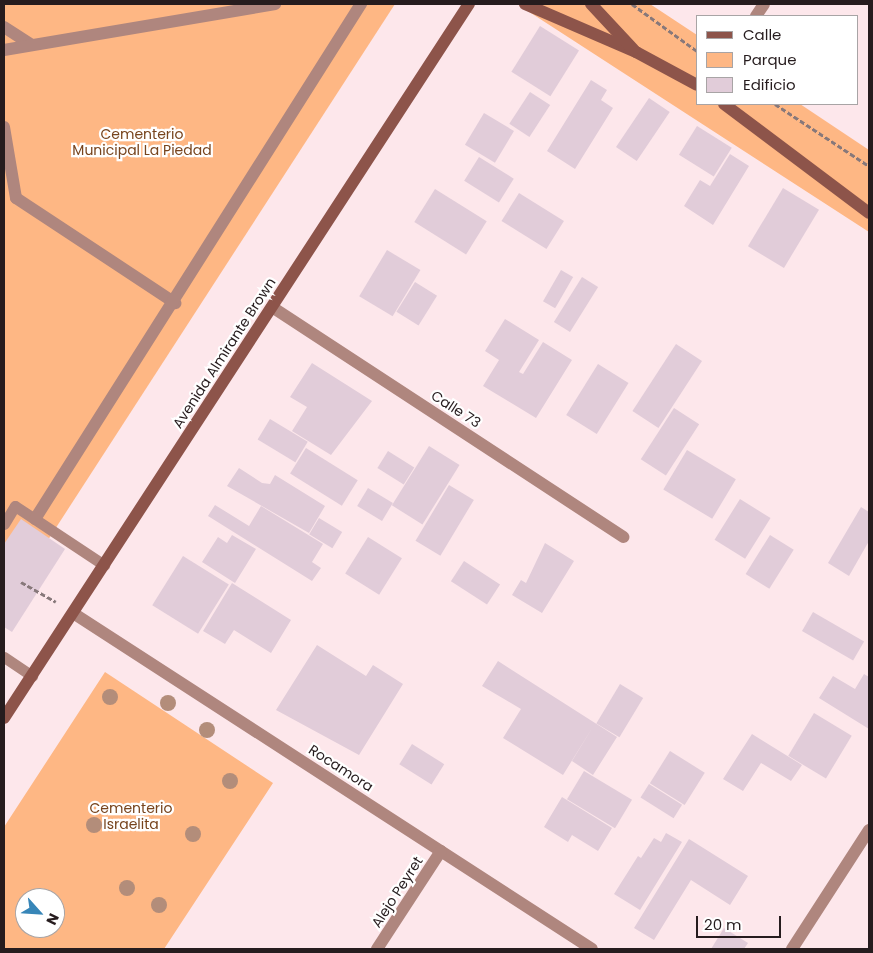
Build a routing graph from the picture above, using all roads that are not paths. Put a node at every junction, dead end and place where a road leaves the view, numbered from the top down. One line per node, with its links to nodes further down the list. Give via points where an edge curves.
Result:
1 (275, 4): 9 (street)
2 (361, 4): 16 (street)
3 (469, 4): 17 (main road, Avenida Almirante Brown)
4 (525, 4): 11 (main road)
5 (591, 4): 11 (main road)
6 (764, 4): 7 (street)
7 (757, 15)
8 (4, 27): 9 (street)
9 (30, 44): 10 (street)
10 (4, 50)
11 (636, 52): 12 (main road)
12 (696, 85)
13 (725, 105): 15 (main road)
14 (4, 127): 16 (street, via 16,198)
15 (869, 213)
16 (175, 303): 18 (street)
17 (272, 307): 20 (street, Calle 73); 21 (main road, Avenida Almirante Brown)
18 (35, 519): 19 (lane, via 15,506); 21 (lane)
19 (4, 524)
20 (624, 537)
21 (104, 565): 22 (main road, Avenida Almirante Brown)
22 (73, 613): 24 (main road, Avenida Almirante Brown); 27 (street, Rocamora)
23 (4, 657): 24 (lane)
24 (32, 676): 25 (main road, Avenida Almirante Brown)
25 (4, 718)
26 (869, 830): 30 (street)
27 (441, 851): 28 (street, Alejo Peyret); 29 (street, Rocamora)
28 (377, 949)
29 (592, 949)
30 (792, 949)

